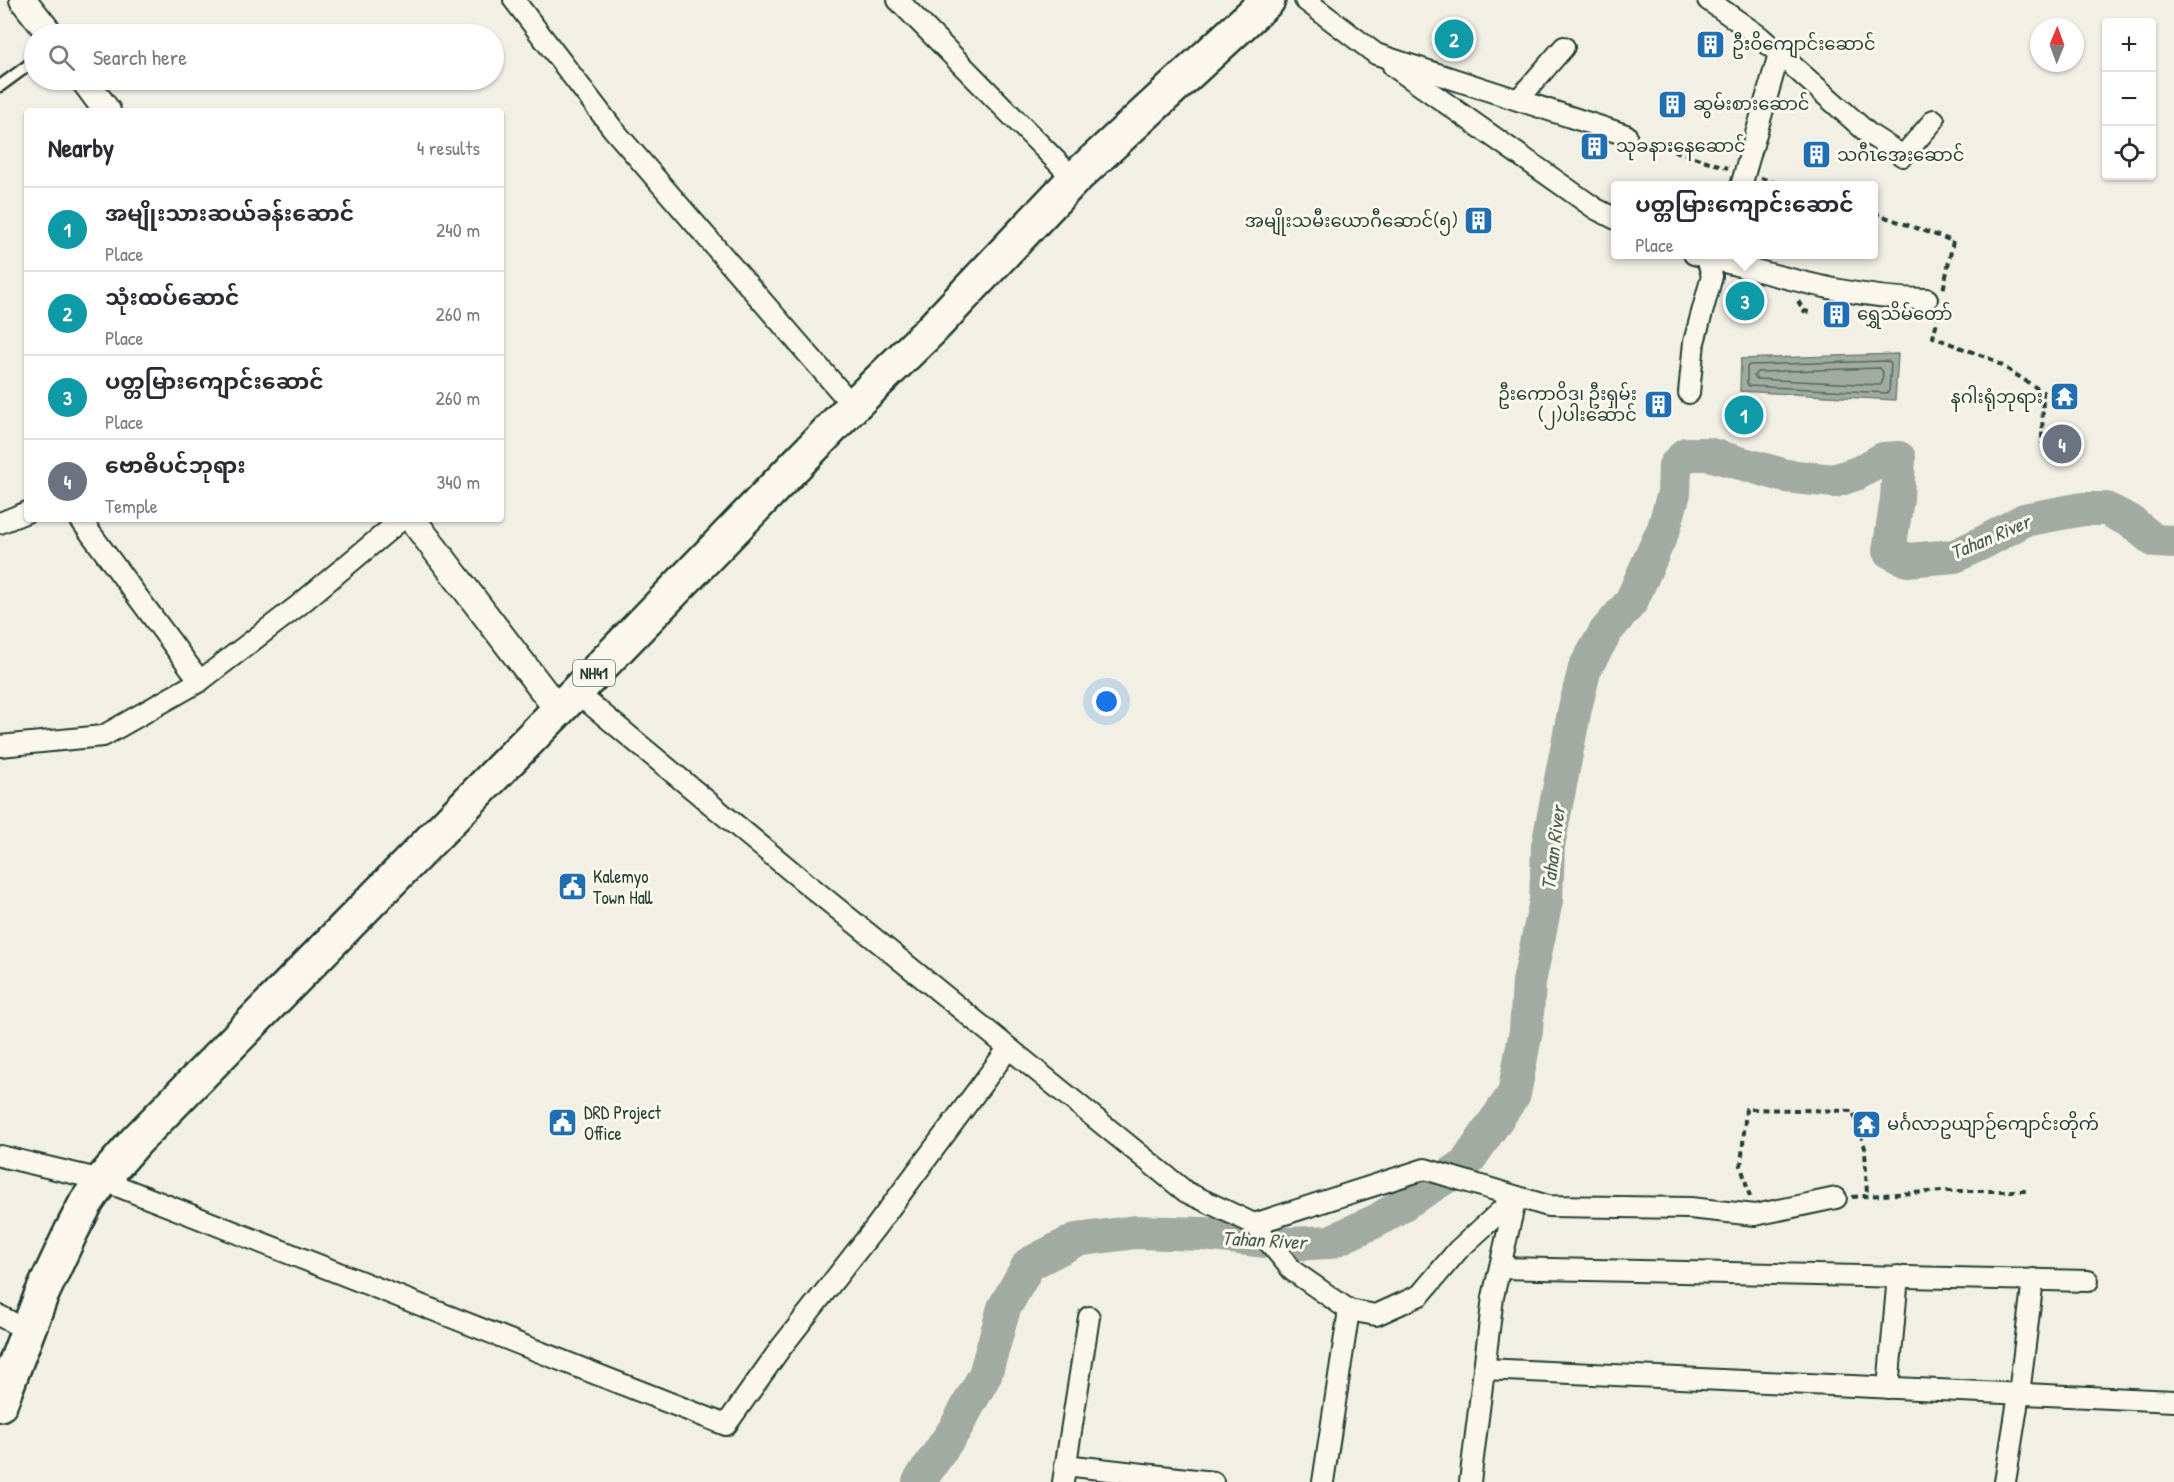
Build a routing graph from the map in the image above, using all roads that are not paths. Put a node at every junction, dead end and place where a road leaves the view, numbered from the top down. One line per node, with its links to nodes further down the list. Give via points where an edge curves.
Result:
1 (514, 0): 25 (street, via 613,129)
2 (898, 0): 19 (street)
3 (1268, 0): 19 (highway, NH41)
4 (1305, 0): 9 (street)
5 (1708, 0): 10 (street)
6 (28, 7): 7 (street)
7 (42, 24)
8 (1564, 46): 14 (street)
9 (1376, 54): 14 (street); 20 (street)
10 (1779, 54): 16 (street, via 1869,134 1903,156); 18 (street)
11 (24, 68): 12 (lane)
12 (0, 86)
13 (91, 90): 15 (street)
14 (1518, 100): 17 (street)
15 (105, 108)
16 (1934, 120)
17 (1626, 135)
18 (1744, 177)
19 (1074, 179): 25 (highway, NH41)
20 (1611, 217)
21 (1704, 259): 24 (street, via 1712,276 1694,342)
22 (1715, 259): 23 (street, via 1848,291)
23 (1936, 300)
24 (1689, 393)
25 (853, 406): 32 (highway, NH41)
26 (24, 513): 27 (street)
27 (0, 522)
28 (82, 522): 31 (street)
29 (398, 522): 31 (street, via 299,606)
30 (415, 522): 32 (street)
31 (200, 681): 33 (street, via 103,736)
32 (567, 701): 34 (street); 36 (highway, NH41)
33 (0, 746)
34 (1008, 1049): 36 (street, via 726,1425); 39 (street, via 1186,1192)
35 (0, 1156): 36 (street)
36 (102, 1180): 46 (highway, NH41, via 86,1203 41,1296)
37 (1516, 1197): 38 (street, via 1548,1206 1690,1208 1755,1215); 39 (street, via 1425,1169); 40 (street); 44 (street, via 1458,1250 1420,1295 1376,1315)
38 (1836, 1198)
39 (1254, 1224): 44 (street, via 1293,1271)
40 (1500, 1268): 41 (street); 47 (street)
41 (1898, 1276): 42 (street); 48 (street)
42 (2033, 1279): 43 (street); 49 (street)
43 (2088, 1281)
44 (1349, 1310): 55 (street)
45 (1089, 1317): 52 (street)
46 (14, 1323): 51 (highway, NH41)
47 (1484, 1369): 48 (street); 56 (street)
48 (1888, 1388): 49 (street)
49 (2019, 1394): 50 (street); 57 (street)
50 (2174, 1401)
51 (0, 1404)
52 (1064, 1474): 53 (street)
53 (1189, 1481): 54 (street)
54 (1214, 1482)
55 (1323, 1482)
56 (1470, 1482)
57 (2005, 1482)

